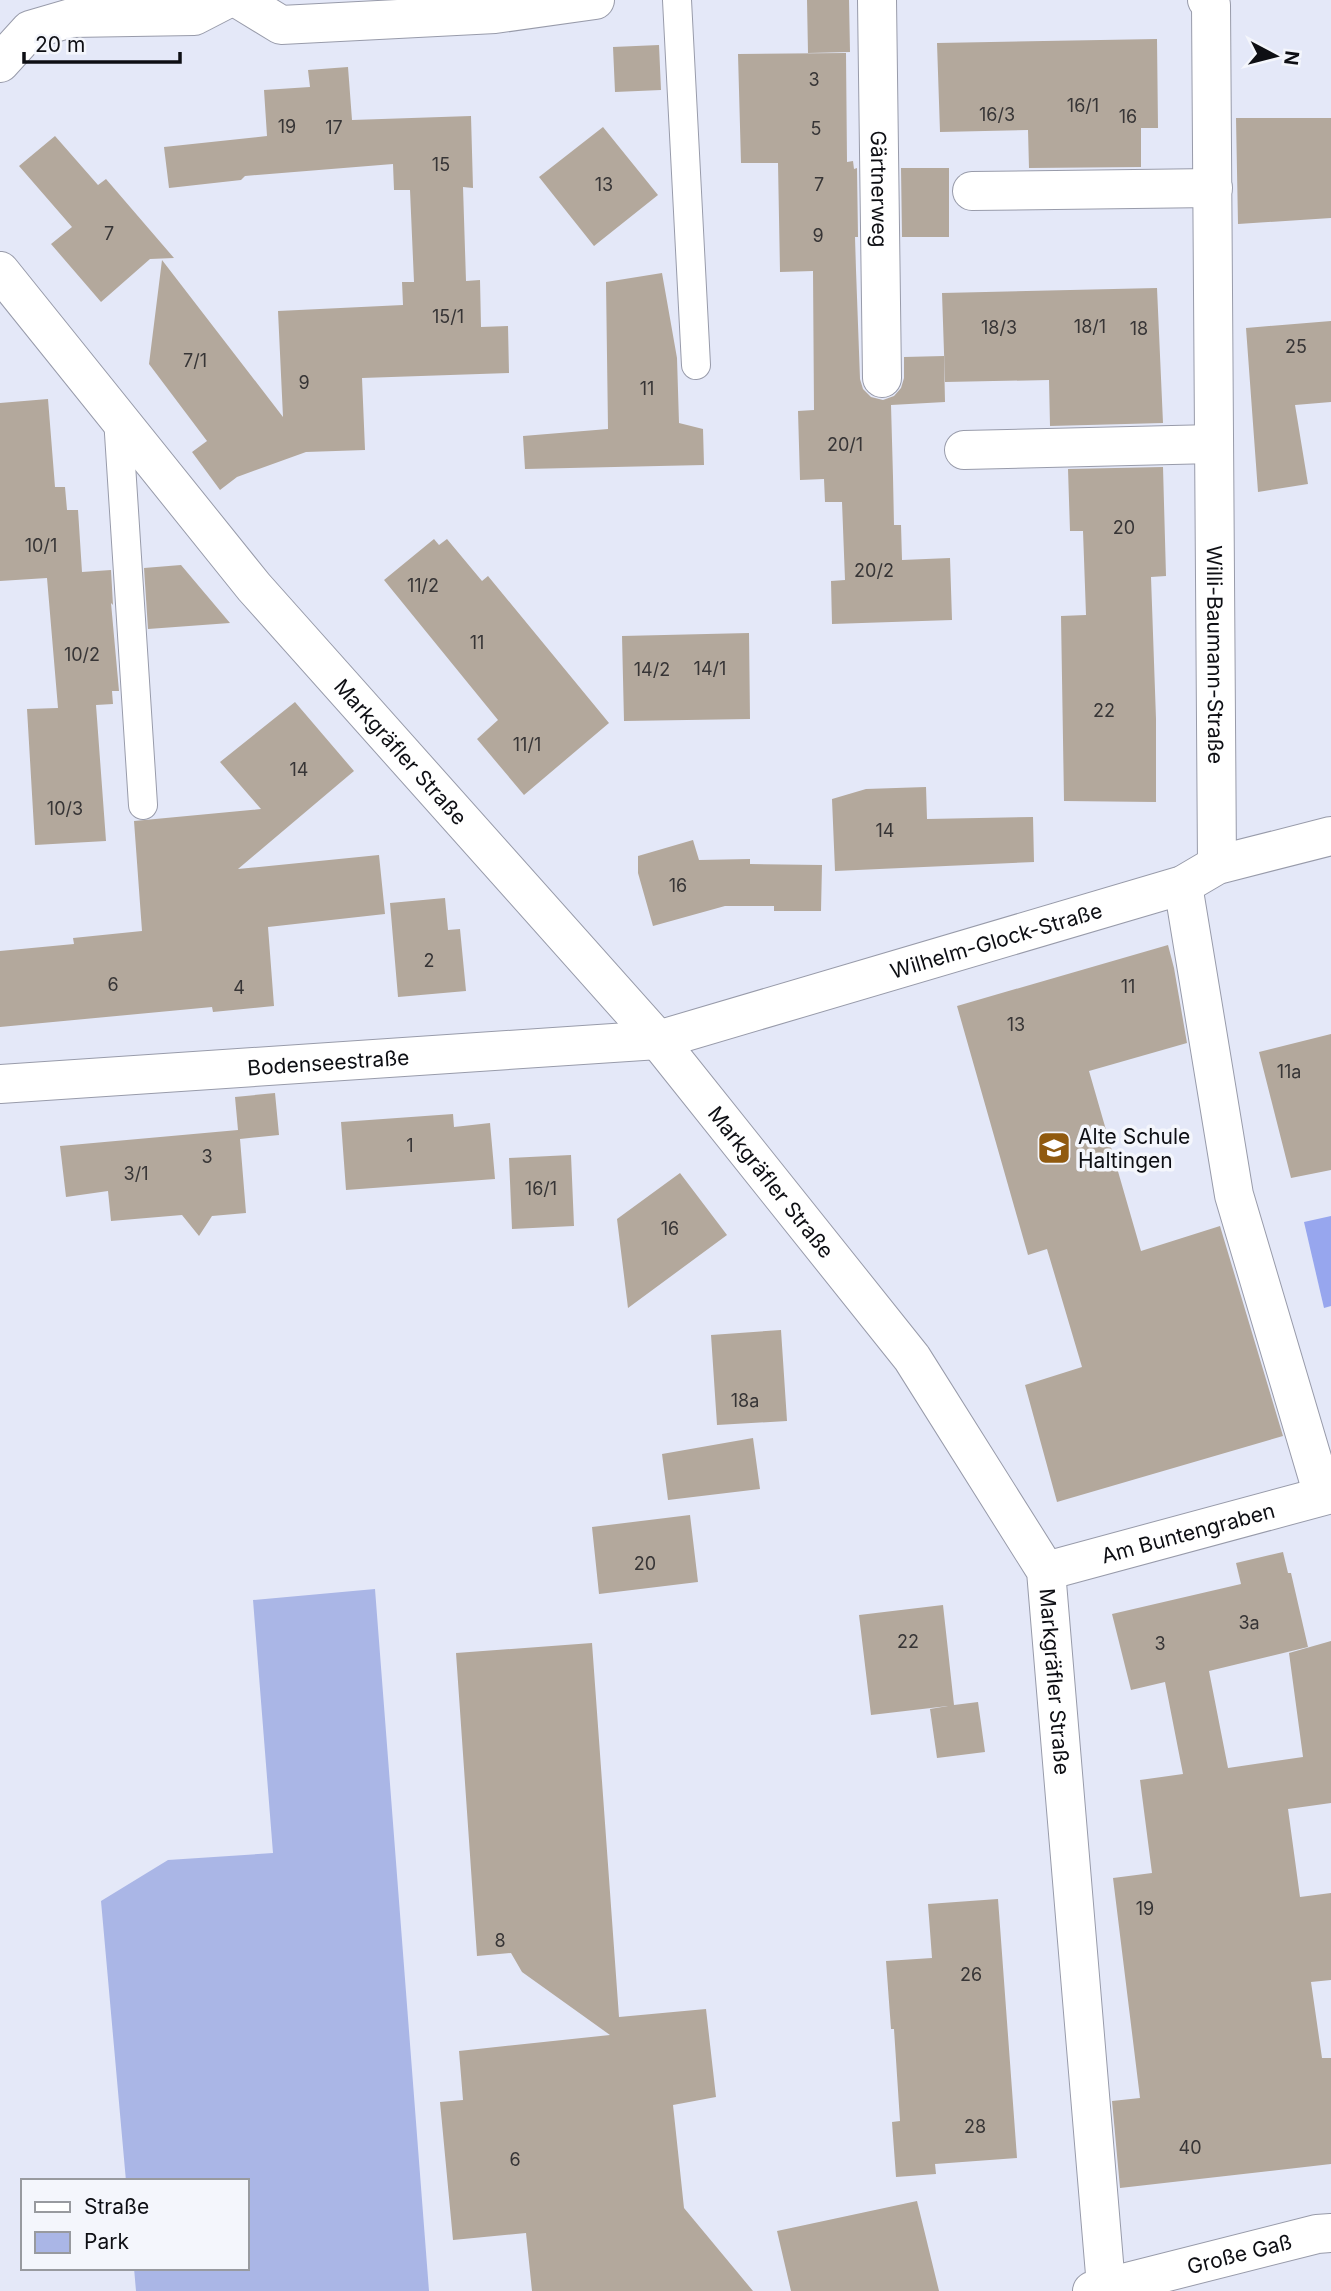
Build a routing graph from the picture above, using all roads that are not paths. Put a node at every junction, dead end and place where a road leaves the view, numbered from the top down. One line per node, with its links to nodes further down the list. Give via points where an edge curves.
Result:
1 (225, 0): 7 (street, via 194,16 71,18 30,30)
2 (240, 0): 3 (street, via 281,25 495,14)
3 (595, 0)
4 (677, 0): 11 (lane)
5 (877, 0): 12 (street, Gärtnerweg)
6 (1207, 0): 8 (street, Willi-Baumann-Straße, via 1211,5)
7 (0, 63)
8 (1213, 188): 9 (street); 14 (street, Willi-Baumann-Straße)
9 (972, 191)
10 (0, 271): 13 (street, Markgräfler Straße)
11 (696, 365)
12 (882, 378)
13 (118, 418): 16 (lane); 20 (street, Markgräfler Straße, via 254,587)
14 (1214, 444): 15 (street); 18 (street, Willi-Baumann-Straße)
15 (964, 450)
16 (142, 805)
17 (1331, 836): 18 (street, Wilhelm-Glock-Straße)
18 (1217, 865): 19 (street, Wilhelm-Glock-Straße)
19 (1183, 885): 20 (street, Wilhelm-Glock-Straße); 22 (street, via 1234,1195)
20 (658, 1040): 21 (street, Bodenseestraße); 23 (street, Markgräfler Straße, via 912,1358)
21 (0, 1084)
22 (1327, 1495): 23 (street, Am Buntengraben)
23 (1046, 1571): 25 (street, Markgräfler Straße)
24 (1331, 2233): 25 (street, Große Gaß)
25 (1099, 2288)

